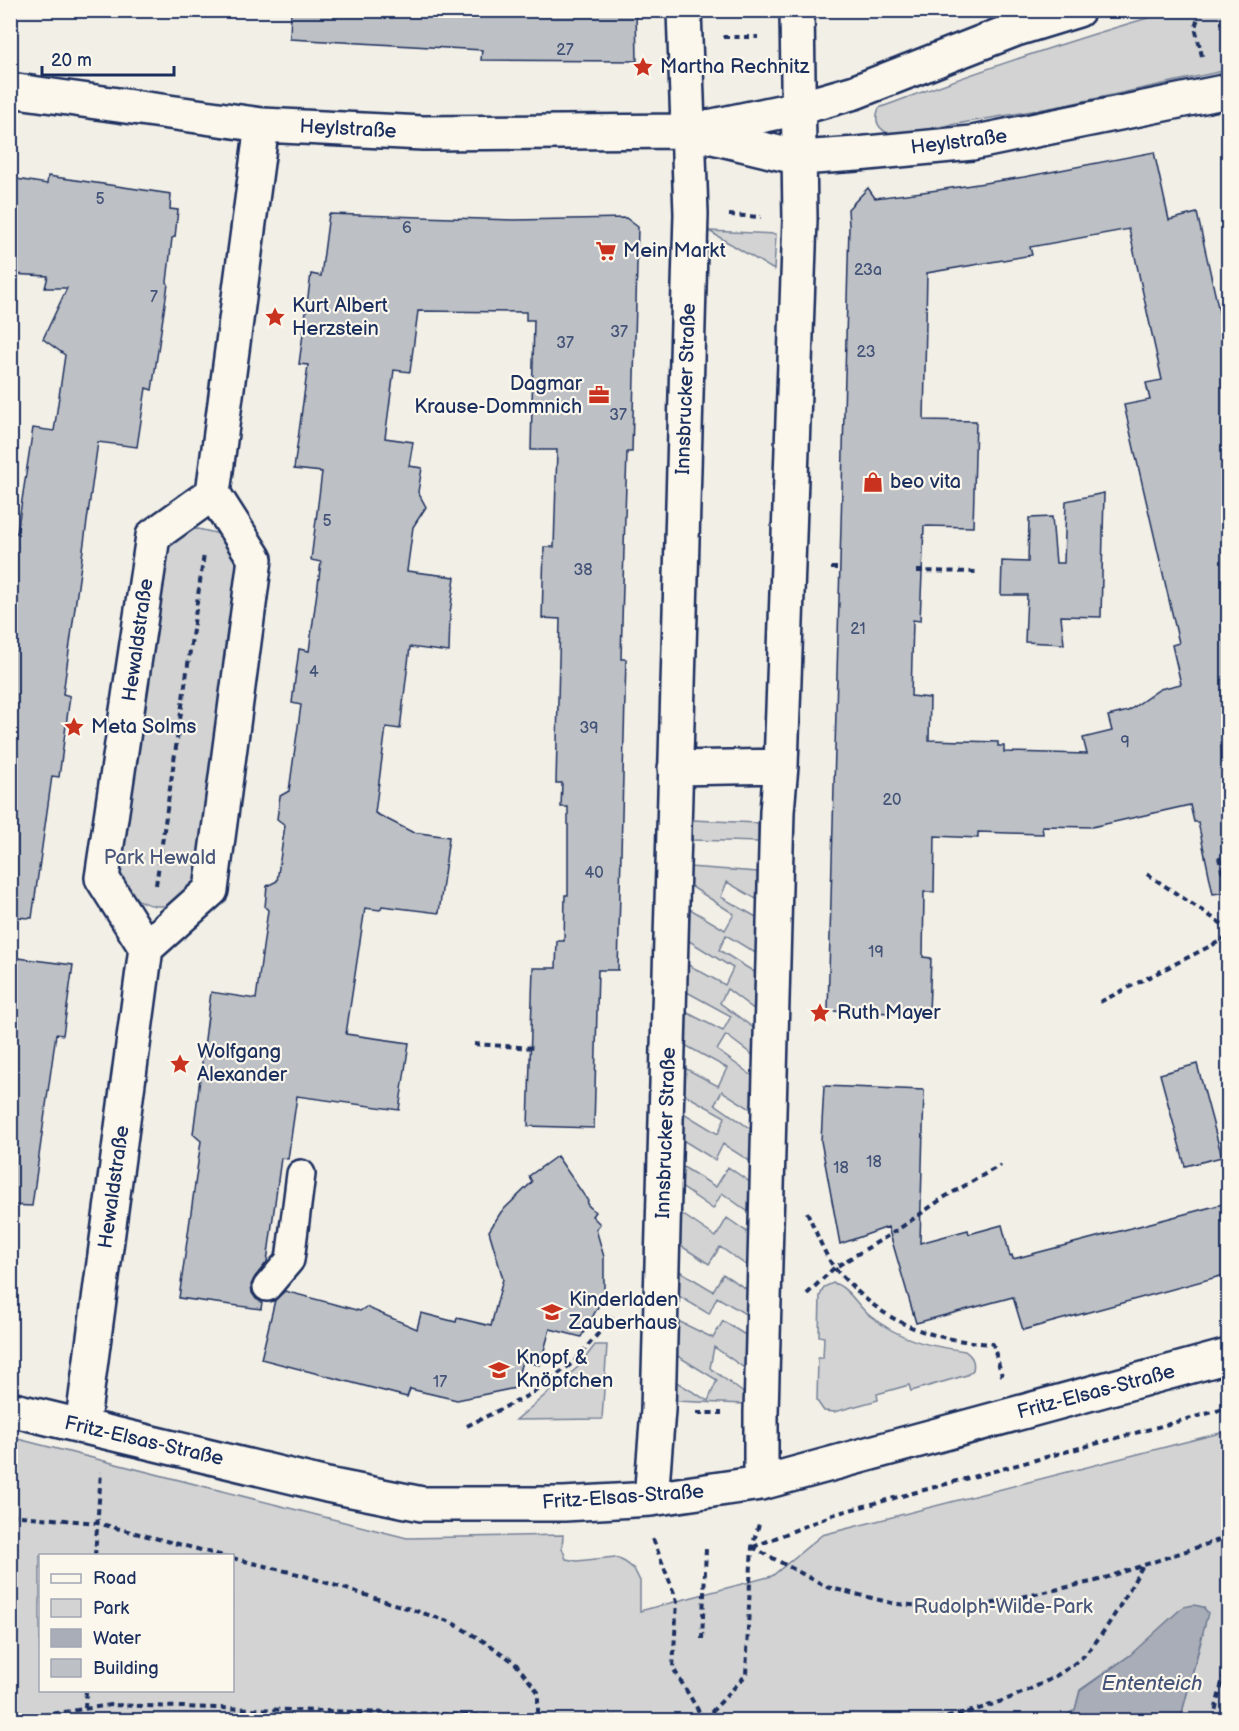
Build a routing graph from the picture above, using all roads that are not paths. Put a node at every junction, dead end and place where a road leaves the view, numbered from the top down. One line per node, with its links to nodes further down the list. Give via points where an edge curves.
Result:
1 (684, 10): 8 (street, Innsbrucker Straße)
2 (797, 10): 6 (street)
3 (1078, 10): 6 (street, Heylstraße, via 1016,29 855,92)
4 (10, 90): 7 (street, Heylstraße)
5 (1228, 91): 9 (street, Heylstraße, via 972,143)
6 (799, 108): 8 (street, Heylstraße); 9 (street)
7 (262, 125): 8 (street, Heylstraße, via 423,133); 10 (street)
8 (689, 131): 9 (street, Heylstraße); 12 (street, Innsbrucker Straße, via 691,214)
9 (800, 158): 11 (street)
10 (213, 493): 13 (street, via 255,559 211,890); 13 (street, Hewaldstraße, via 153,536 102,878)
11 (781, 766): 12 (street); 19 (street)
12 (675, 768): 20 (street, Innsbrucker Straße, via 658,1410)
13 (146, 948): 18 (street, Hewaldstraße)
14 (301, 1174): 15 (lane, via 290,1260)
15 (267, 1287)
16 (1228, 1356): 19 (street, Fritz-Elsas-Straße)
17 (10, 1409): 18 (street, Fritz-Elsas-Straße)
18 (93, 1430): 20 (street, Fritz-Elsas-Straße, via 422,1504 564,1504)
19 (761, 1483): 20 (street, Fritz-Elsas-Straße)
20 (651, 1499)

